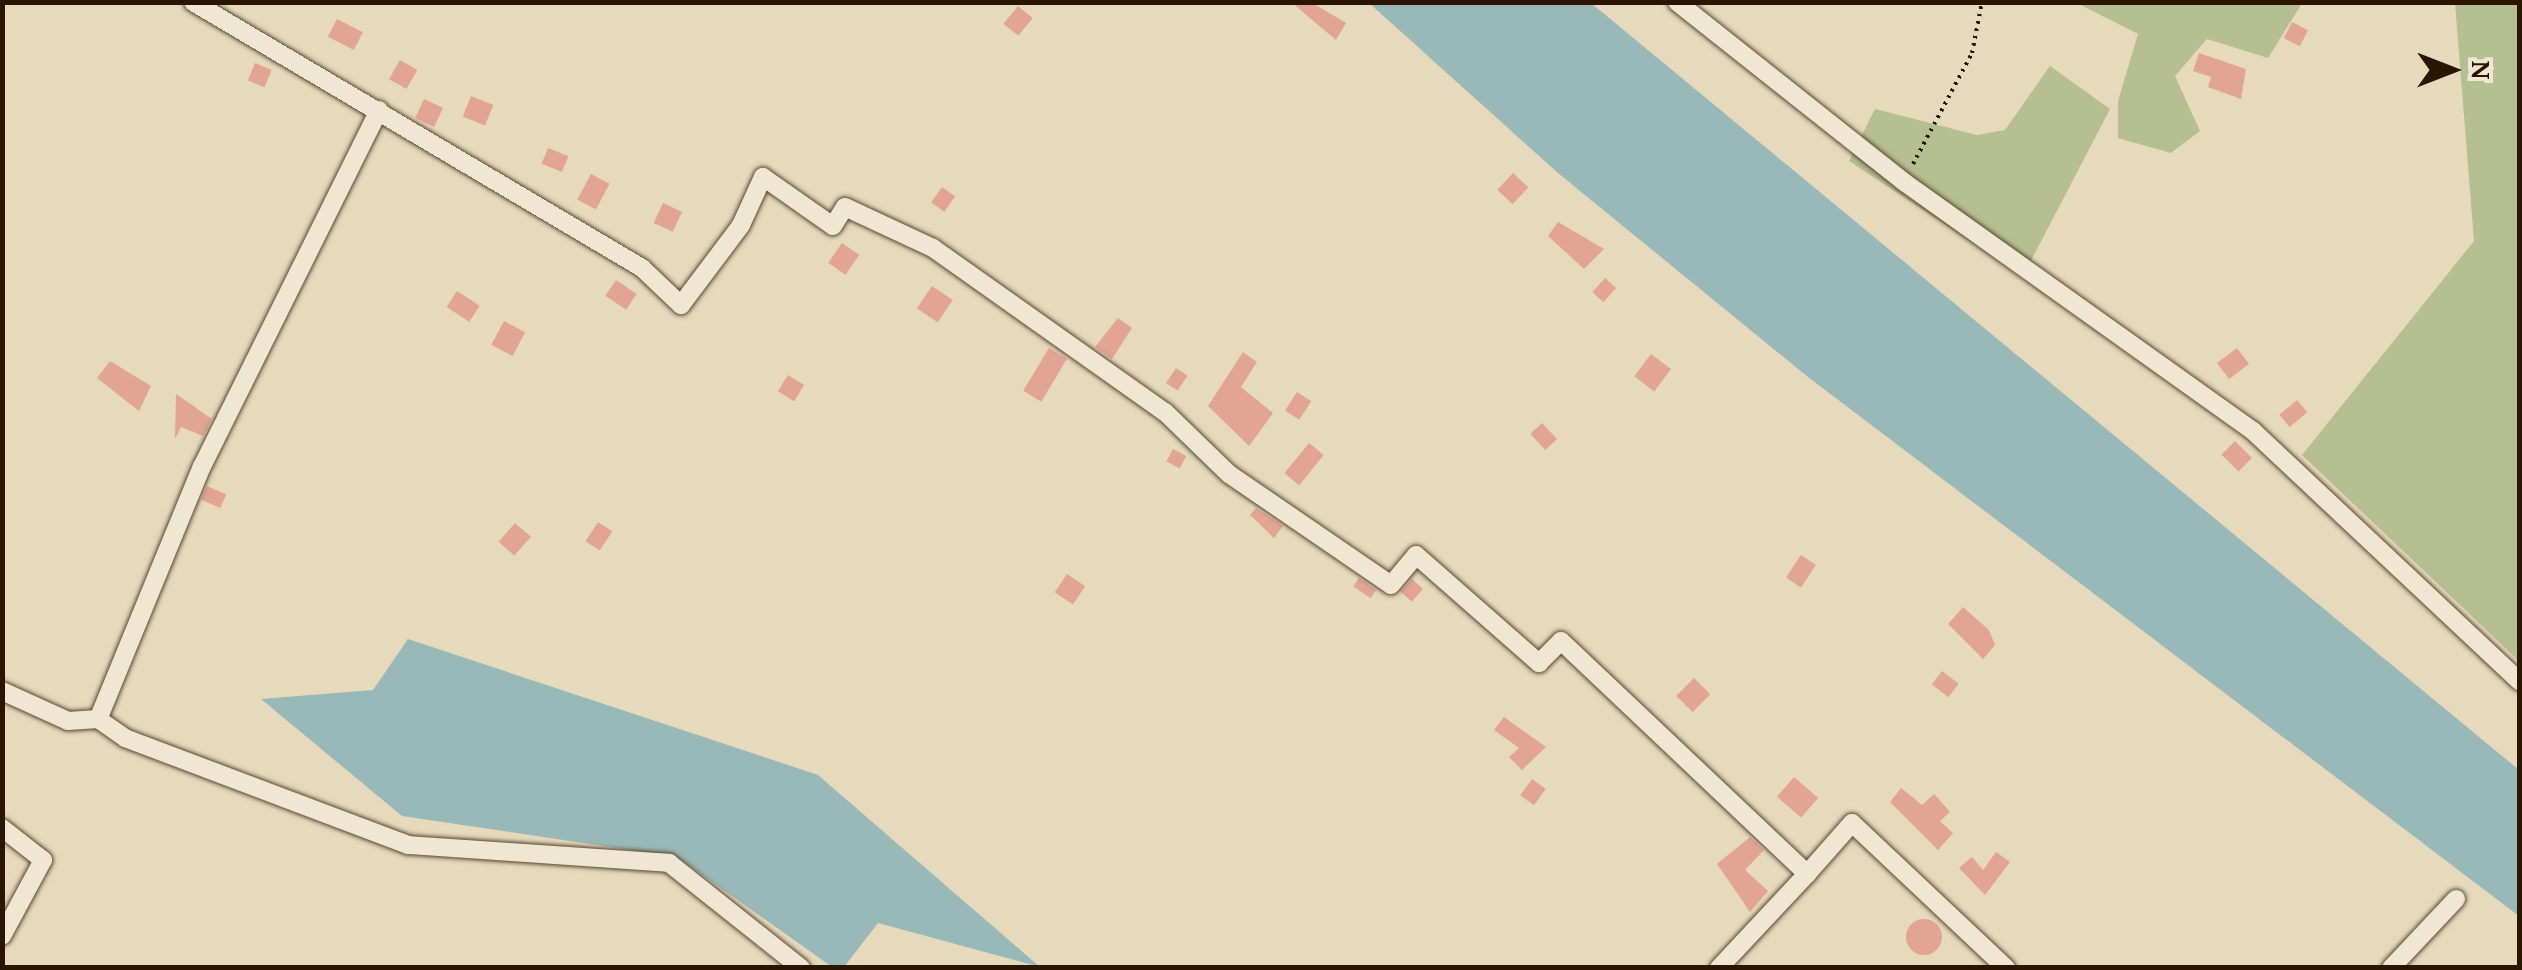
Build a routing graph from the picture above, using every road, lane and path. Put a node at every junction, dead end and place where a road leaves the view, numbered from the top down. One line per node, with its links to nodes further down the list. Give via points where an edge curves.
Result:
1 (193, 2): 4 (street)
2 (1677, 2): 5 (street)
3 (1982, 2): 5 (path, via 1972,53)
4 (379, 110): 8 (street, via 202,466); 10 (street, via 531,210 642,268 681,305 741,225 763,177 833,226 845,208 933,248 1391,585 1416,555 1539,664 1560,641)
5 (1904, 182): 6 (street, via 2253,430)
6 (2520, 682)
7 (2, 691): 8 (street, via 68,721)
8 (98, 719): 14 (street, via 124,738 408,844 669,864)
9 (2, 828): 12 (street, via 43,860)
10 (1808, 874): 15 (street); 16 (street, via 1852,822)
11 (2456, 898): 13 (street)
12 (2, 936)
13 (2391, 967)
14 (801, 968)
15 (1719, 968)
16 (2006, 968)

